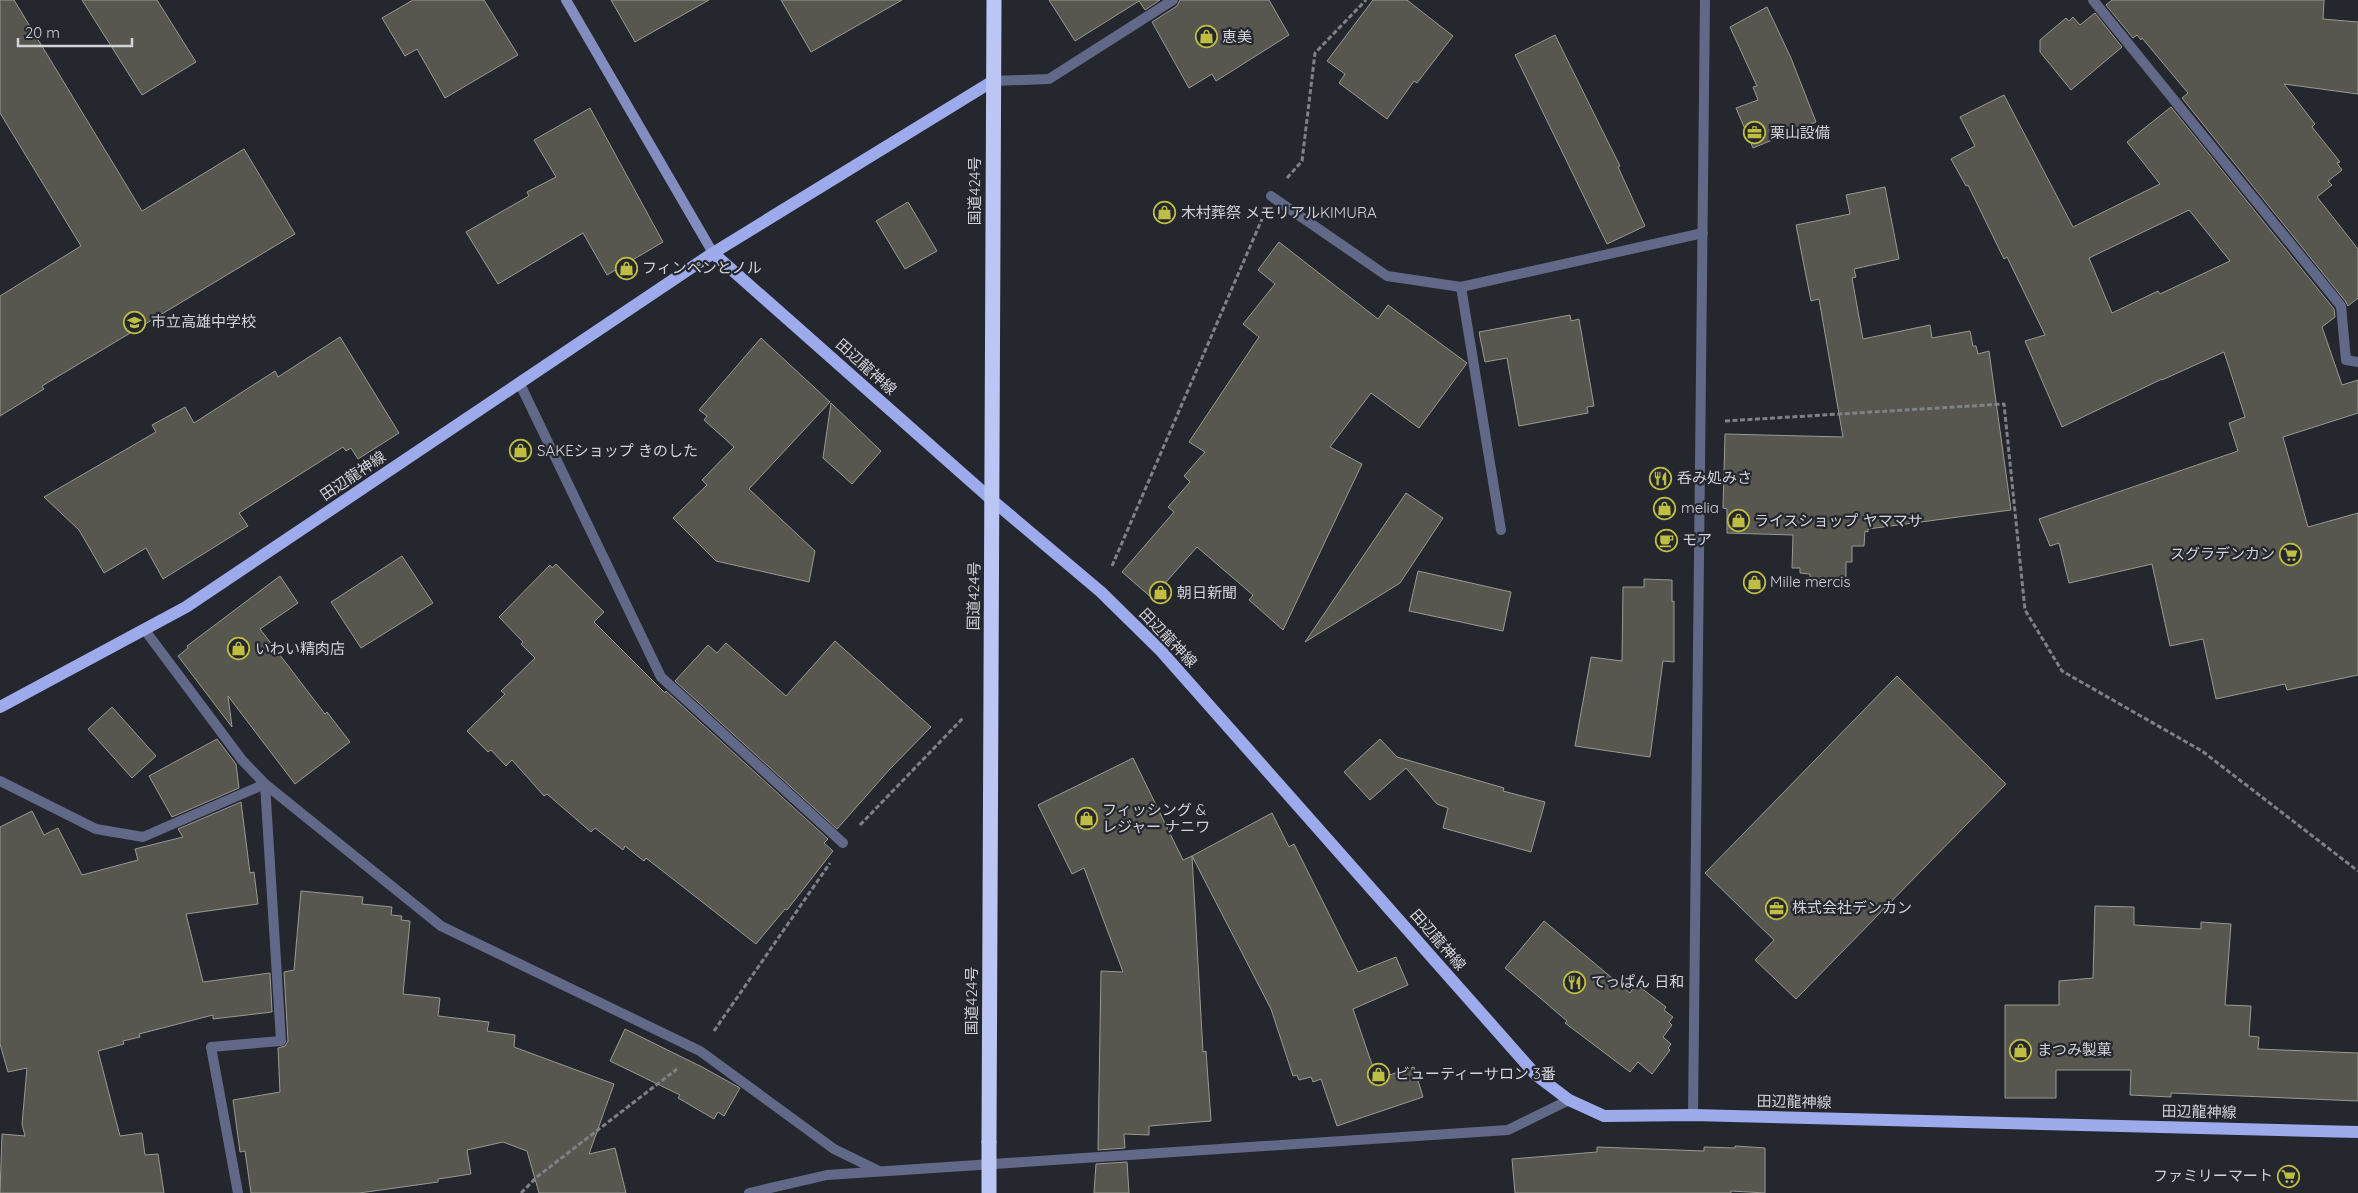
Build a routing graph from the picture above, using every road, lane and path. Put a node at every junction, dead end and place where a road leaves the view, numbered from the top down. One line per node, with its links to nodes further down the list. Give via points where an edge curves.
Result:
1 (566, 0): 10 (street)
2 (994, 0): 7 (highway, 国道424号)
3 (1173, 0): 7 (street, via 1050,79)
4 (1366, 0): 8 (path, via 1315,53 1302,161)
5 (1705, 0): 9 (street)
6 (2093, 0): 12 (street, via 2341,306 2346,360)
7 (993, 81): 10 (main road, 田辺龍神線); 15 (highway, 国道424号)
8 (1271, 196): 11 (street, via 1387,276); 17 (path)
9 (1702, 233): 11 (street); 14 (street)
10 (713, 253): 13 (main road, 田辺龍神線); 15 (main road, 田辺龍神線)
11 (1460, 287): 16 (street)
12 (2358, 362)
13 (520, 384): 18 (main road, 田辺龍神線, via 186,607); 23 (street, via 661,677)
14 (1700, 423): 24 (path, via 2004,404 2024,610 2062,671 2202,751); 27 (street)
15 (992, 500): 17 (main road, 田辺龍神線); 19 (highway, 国道424号)
16 (1501, 530)
17 (1100, 592): 26 (main road, 田辺龍神線, via 1162,651 1536,1075)
18 (144, 629): 20 (main road, 田辺龍神線); 22 (street, via 242,760)
19 (990, 690): 23 (path); 33 (highway, 国道424号, bridge)
20 (0, 707)
21 (0, 781): 22 (street, via 96,829 143,836)
22 (265, 784): 25 (street, via 441,926); 30 (street, via 280,1041 211,1047)
23 (843, 843): 25 (path)
24 (2358, 871)
25 (700, 1051): 29 (street, via 834,1150); 31 (path, via 538,1176)
26 (1569, 1100): 27 (main road, 田辺龍神線, via 1604,1116); 29 (street, via 1508,1130)
27 (1693, 1116): 28 (main road, 田辺龍神線)
28 (2358, 1132)
29 (879, 1171): 32 (street, via 827,1175)
30 (238, 1193)
31 (522, 1193)
32 (749, 1193)
33 (989, 1193)

